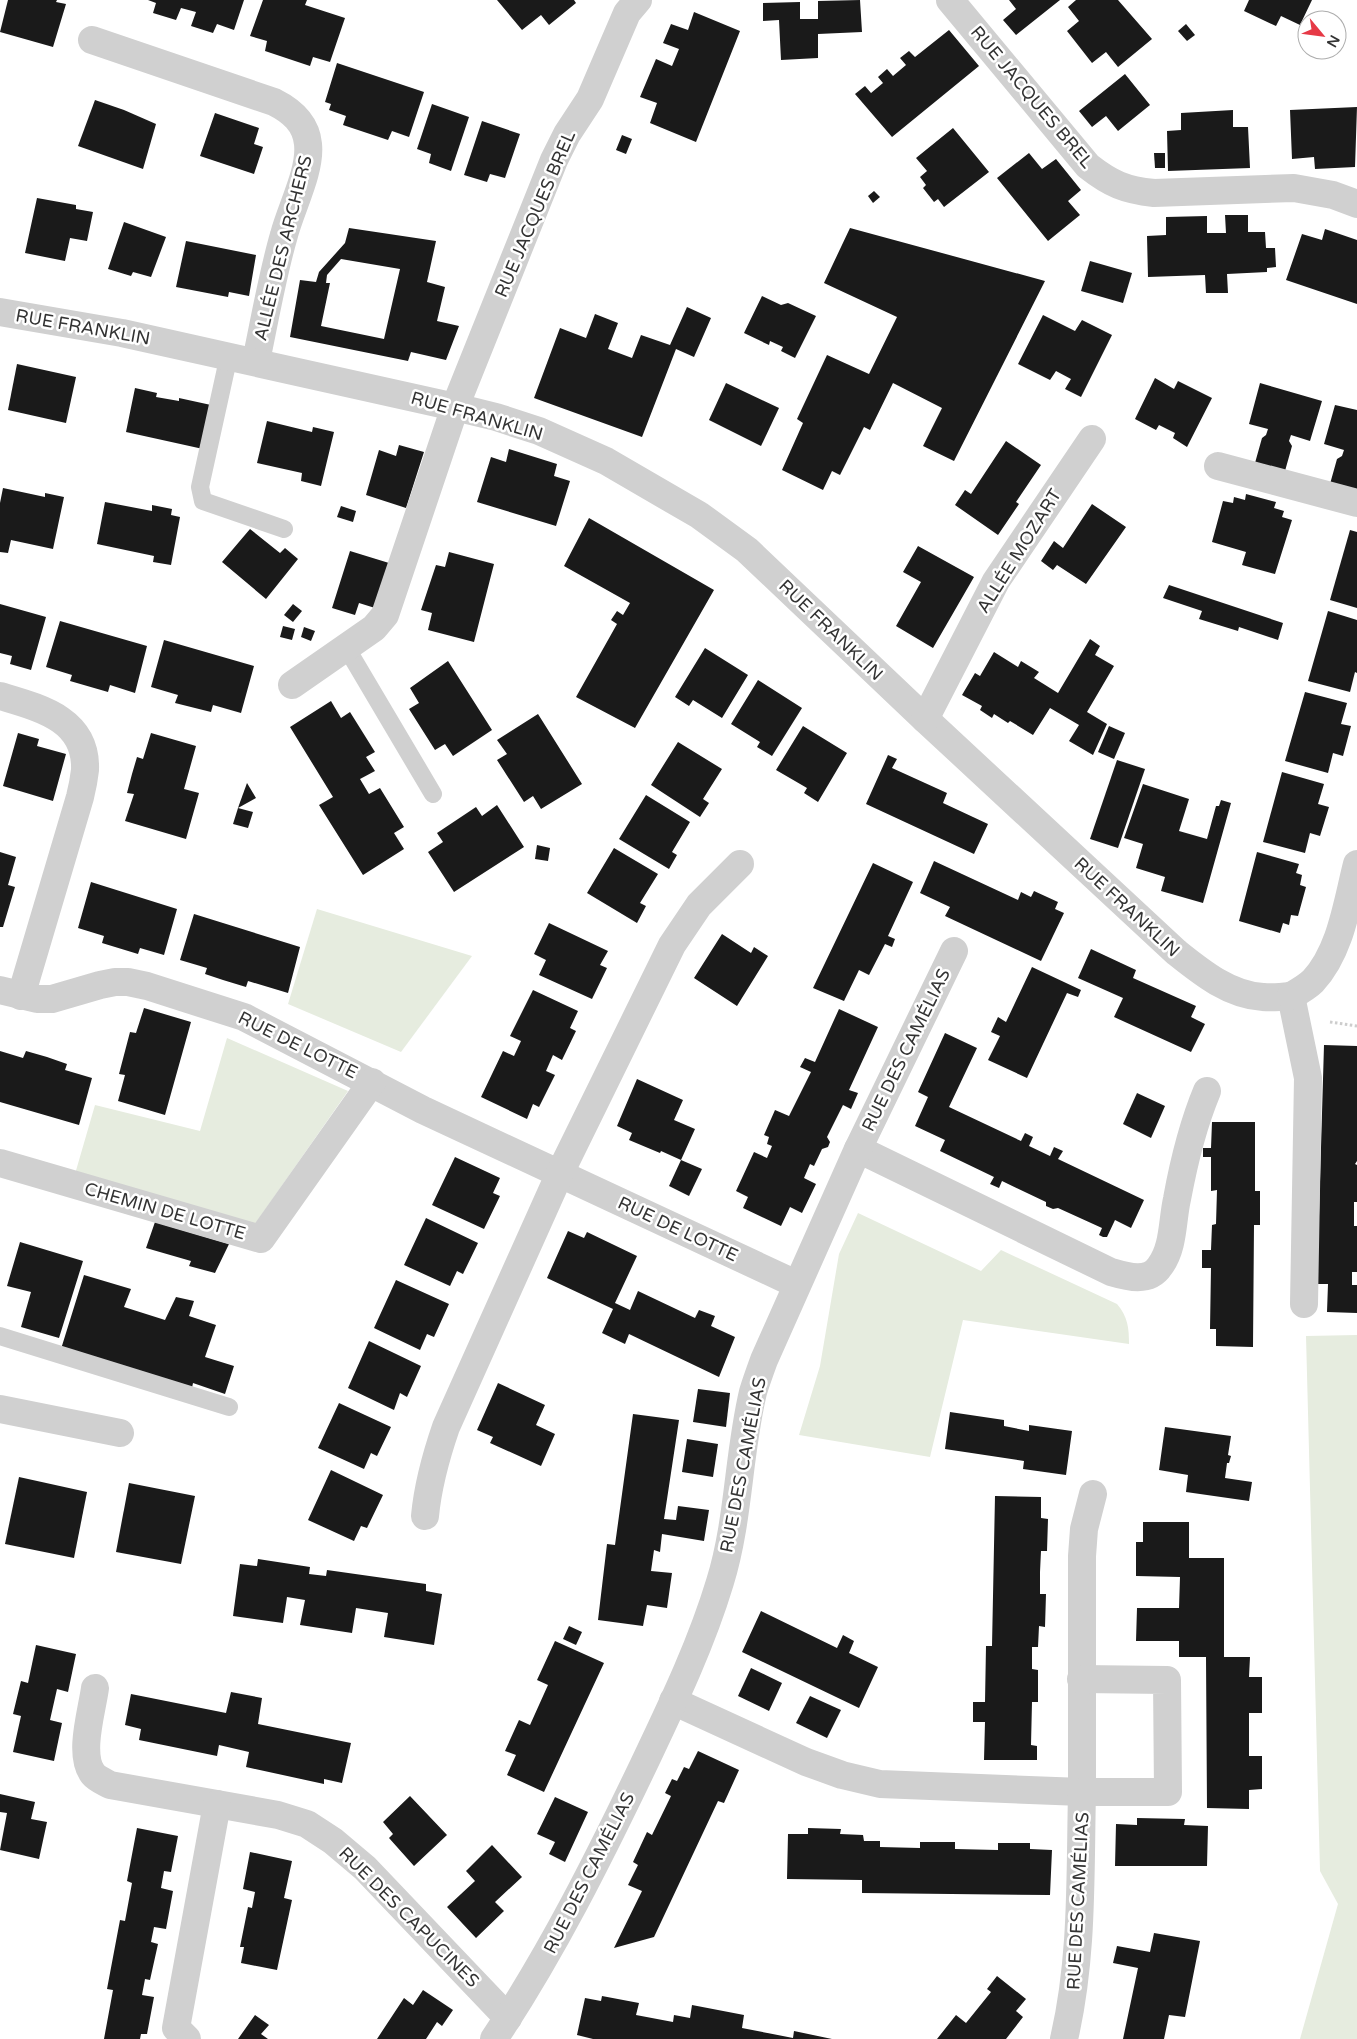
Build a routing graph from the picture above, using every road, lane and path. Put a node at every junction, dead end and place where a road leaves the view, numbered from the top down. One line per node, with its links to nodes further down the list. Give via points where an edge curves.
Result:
1 (638, 0): 8 (street, RUE JACQUES BREL, via 627,13 590,99 554,160)
2 (950, 0): 4 (street, RUE JACQUES BREL, via 1088,166 1117,186 1154,193 1294,188 1332,195)
3 (92, 40): 7 (street, ALLÉE DES ARCHERS, via 274,102 298,118 308,145 307,162 283,237)
4 (1357, 204)
5 (0, 312): 6 (street, RUE FRANKLIN)
6 (229, 355): 7 (street, RUE FRANKLIN); 12 (lane, via 200,487 203,501)
7 (256, 361): 8 (street, RUE FRANKLIN)
8 (455, 406): 13 (street, RUE JACQUES BREL, via 385,615 374,628); 16 (street, RUE FRANKLIN, via 539,431 606,460 699,515 747,550)
9 (1092, 439): 16 (street, ALLÉE MOZART, via 996,580)
10 (1218, 466): 11 (street)
11 (1357, 503)
12 (284, 529)
13 (346, 647): 14 (street, RUE JACQUES BREL); 17 (lane)
14 (292, 685)
15 (0, 696): 21 (street, RUE DE LOTTE, via 59,718 74,733 83,750 85,771 80,797)
16 (925, 719): 22 (street, RUE FRANKLIN, via 1176,952 1209,978 1236,991 1262,997)
17 (433, 794)
18 (740, 864): 27 (street, via 699,906 672,945)
19 (1357, 864): 22 (street, via 1338,937 1327,962 1312,982)
20 (954, 951): 25 (street, RUE DES CAMÉLIAS)
21 (10, 993): 23 (street, RUE DE LOTTE, via 37,1000 115,982 146,986 244,1017)
22 (1290, 996): 29 (street, via 1308,1078)
23 (372, 1082): 26 (street, CHEMIN DE LOTTE, via 261,1240); 27 (street, RUE DE LOTTE, via 414,1106)
24 (1207, 1091): 25 (street, RUE DES CAMÉLIAS, via 1188,1143 1169,1247 1160,1267 1147,1277 1128,1278 1111,1272)
25 (858, 1149): 28 (street, RUE DES CAMÉLIAS)
26 (0, 1163)
27 (560, 1173): 28 (street, RUE DE LOTTE); 35 (street, via 446,1427 427,1488)
28 (796, 1284): 38 (street, RUE DES CAMÉLIAS, via 753,1392 729,1547 720,1582)
29 (1304, 1304)
30 (0, 1336): 31 (lane)
31 (229, 1407)
32 (0, 1409): 33 (street)
33 (120, 1434)
34 (1093, 1494): 36 (street, RUE DES CAMÉLIAS, via 1084,1529 1082,1556)
35 (424, 1516)
36 (1081, 1679): 39 (street, RUE DES CAMÉLIAS); 39 (street, RUE DES CAMÉLIAS, via 1167,1680 1168,1792)
37 (95, 1688): 40 (street, RUE DES CAPUCINES, via 85,1751 94,1776 110,1784)
38 (674, 1701): 39 (street, RUE DES CAMÉLIAS, via 806,1762 870,1782); 41 (street, RUE DES CAMÉLIAS, via 576,1901)
39 (1082, 1792): 43 (street, RUE DES CAMÉLIAS, via 1078,1954 1073,2000)
40 (217, 1804): 41 (street, RUE DES CAPUCINES, via 307,1824 333,1841 365,1868); 42 (street, via 176,2028)
41 (501, 2029)
42 (187, 2039)
43 (1064, 2039)

